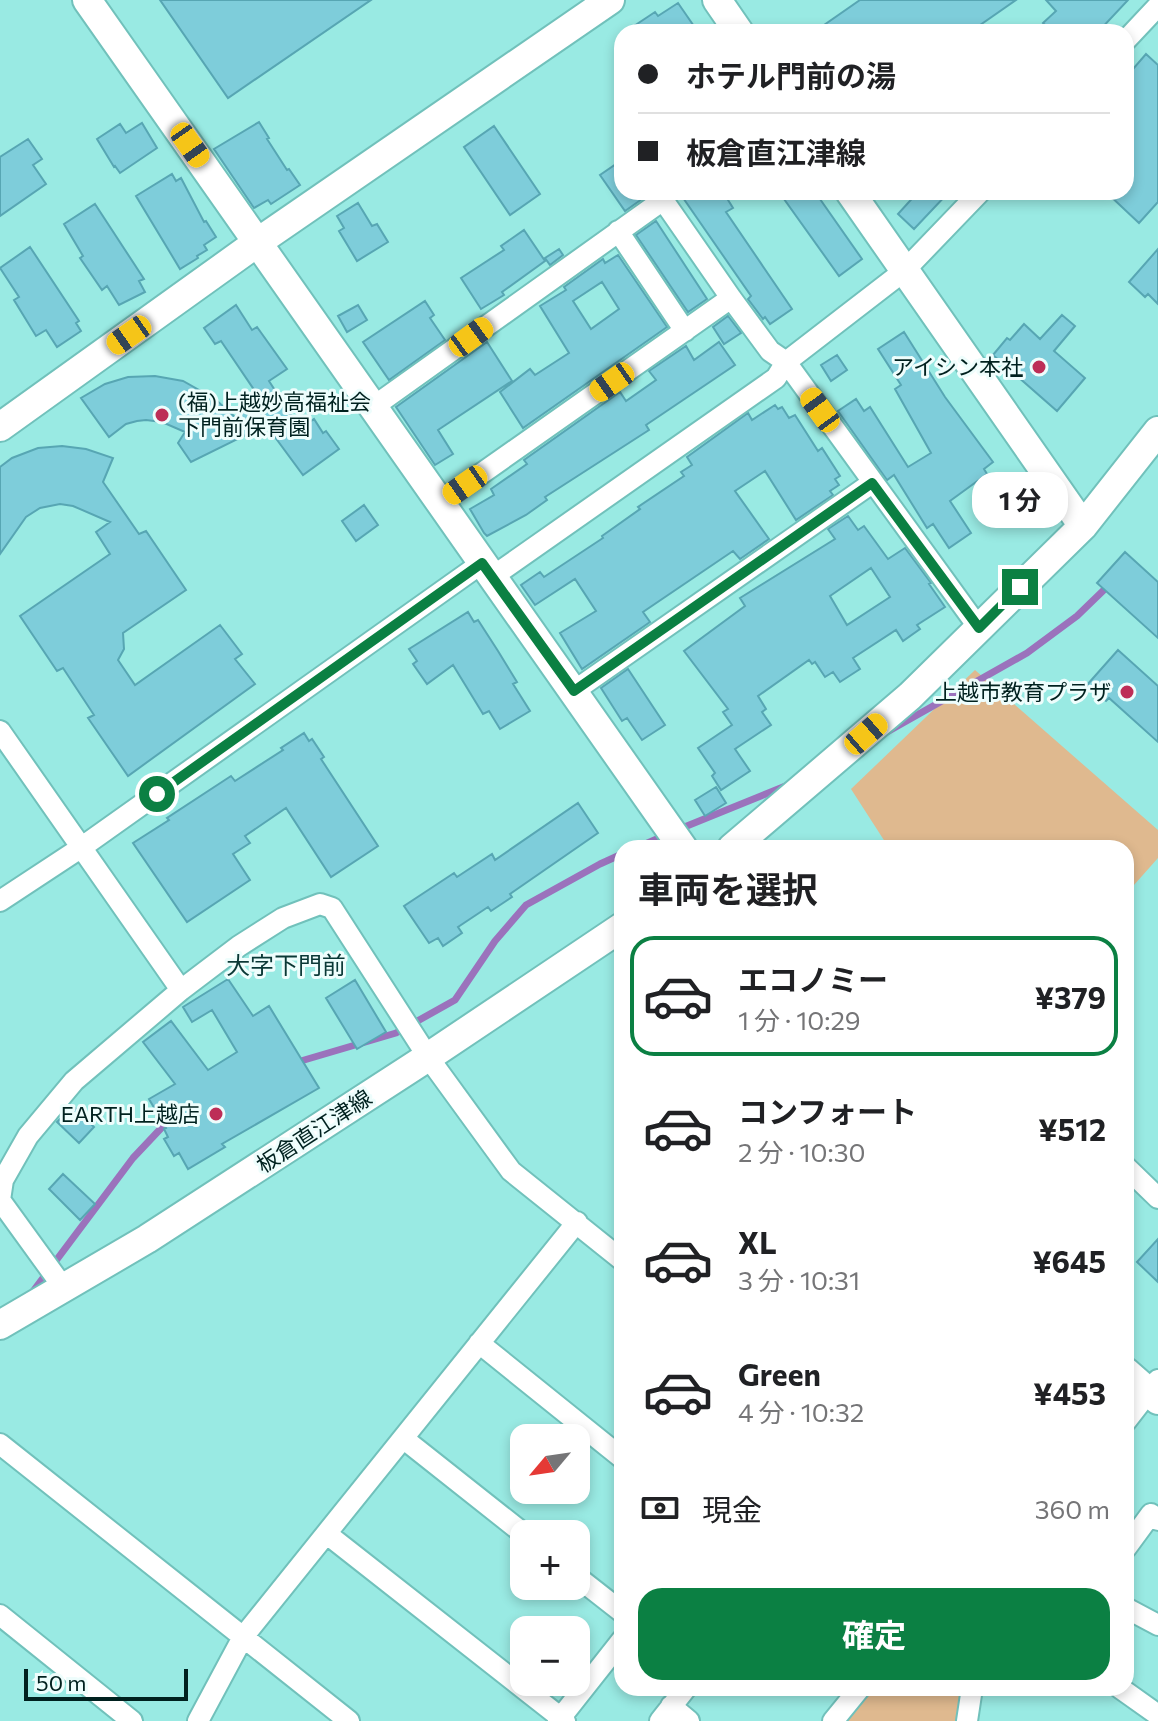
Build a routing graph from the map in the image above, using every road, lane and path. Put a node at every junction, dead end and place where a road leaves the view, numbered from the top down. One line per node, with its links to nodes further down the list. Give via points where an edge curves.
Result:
1 (87, 0): 10 (street)
2 (610, 0): 10 (street)
3 (717, 0): 5 (street)
4 (1158, 6): 6 (street)
5 (734, 24)
6 (1134, 32)
7 (855, 200): 11 (street)
8 (972, 200): 11 (street)
9 (618, 231): 12 (street, via 663,200); 13 (street); 15 (street)
10 (258, 242): 15 (street); 16 (street)
11 (904, 271): 14 (street); 20 (street)
12 (731, 298): 13 (street); 14 (street, via 770,351)
13 (685, 331): 19 (street)
14 (786, 362): 18 (street); 21 (street, via 776,378)
15 (373, 407): 19 (street)
16 (0, 427)
17 (1158, 431): 20 (street)
18 (872, 483): 22 (street); 23 (street)
19 (441, 502): 21 (street)
20 (1083, 526): 22 (street)
21 (487, 570): 23 (street); 27 (street)
22 (979, 628): 26 (street, via 910,696)
23 (574, 691): 25 (street)
24 (2, 739): 27 (street)
25 (677, 840)
26 (741, 840)
27 (82, 847): 28 (street); 30 (street)
28 (0, 901)
29 (614, 932): 31 (street, 板倉直江津線)
30 (181, 990): 31 (street, via 283,918 320,904 332,908); 36 (street, via 74,1081 28,1136 3,1180 0,1200)
31 (428, 1057): 34 (street, via 511,1171); 36 (street, 板倉直江津線, via 147,1239)
32 (1134, 1175): 33 (street)
33 (1158, 1198)
34 (577, 1222): 35 (street); 38 (street)
35 (614, 1253)
36 (63, 1287): 37 (street, 板倉直江津線)
37 (0, 1325)
38 (479, 1343): 42 (street); 44 (street)
39 (1134, 1377): 40 (street)
40 (1155, 1390): 41 (street)
41 (1134, 1412)
42 (404, 1439): 46 (street); 47 (street)
43 (0, 1444): 54 (street)
44 (614, 1452)
45 (1158, 1520): 48 (street, via 1151,1514)
46 (510, 1523)
47 (327, 1534): 54 (street); 62 (street)
48 (1134, 1537)
49 (590, 1587): 50 (street)
50 (614, 1606)
51 (1134, 1612): 53 (street)
52 (0, 1615): 63 (street)
53 (1158, 1625)
54 (243, 1637): 64 (street); 65 (street)
55 (614, 1650): 62 (street)
56 (680, 1696): 60 (street)
57 (853, 1696): 67 (street)
58 (971, 1696): 68 (street)
59 (1131, 1696): 61 (street)
60 (665, 1714): 66 (street)
61 (1158, 1715)
62 (561, 1720)
63 (132, 1721)
64 (198, 1721)
65 (349, 1721)
66 (689, 1721)
67 (833, 1721)
68 (967, 1721)

